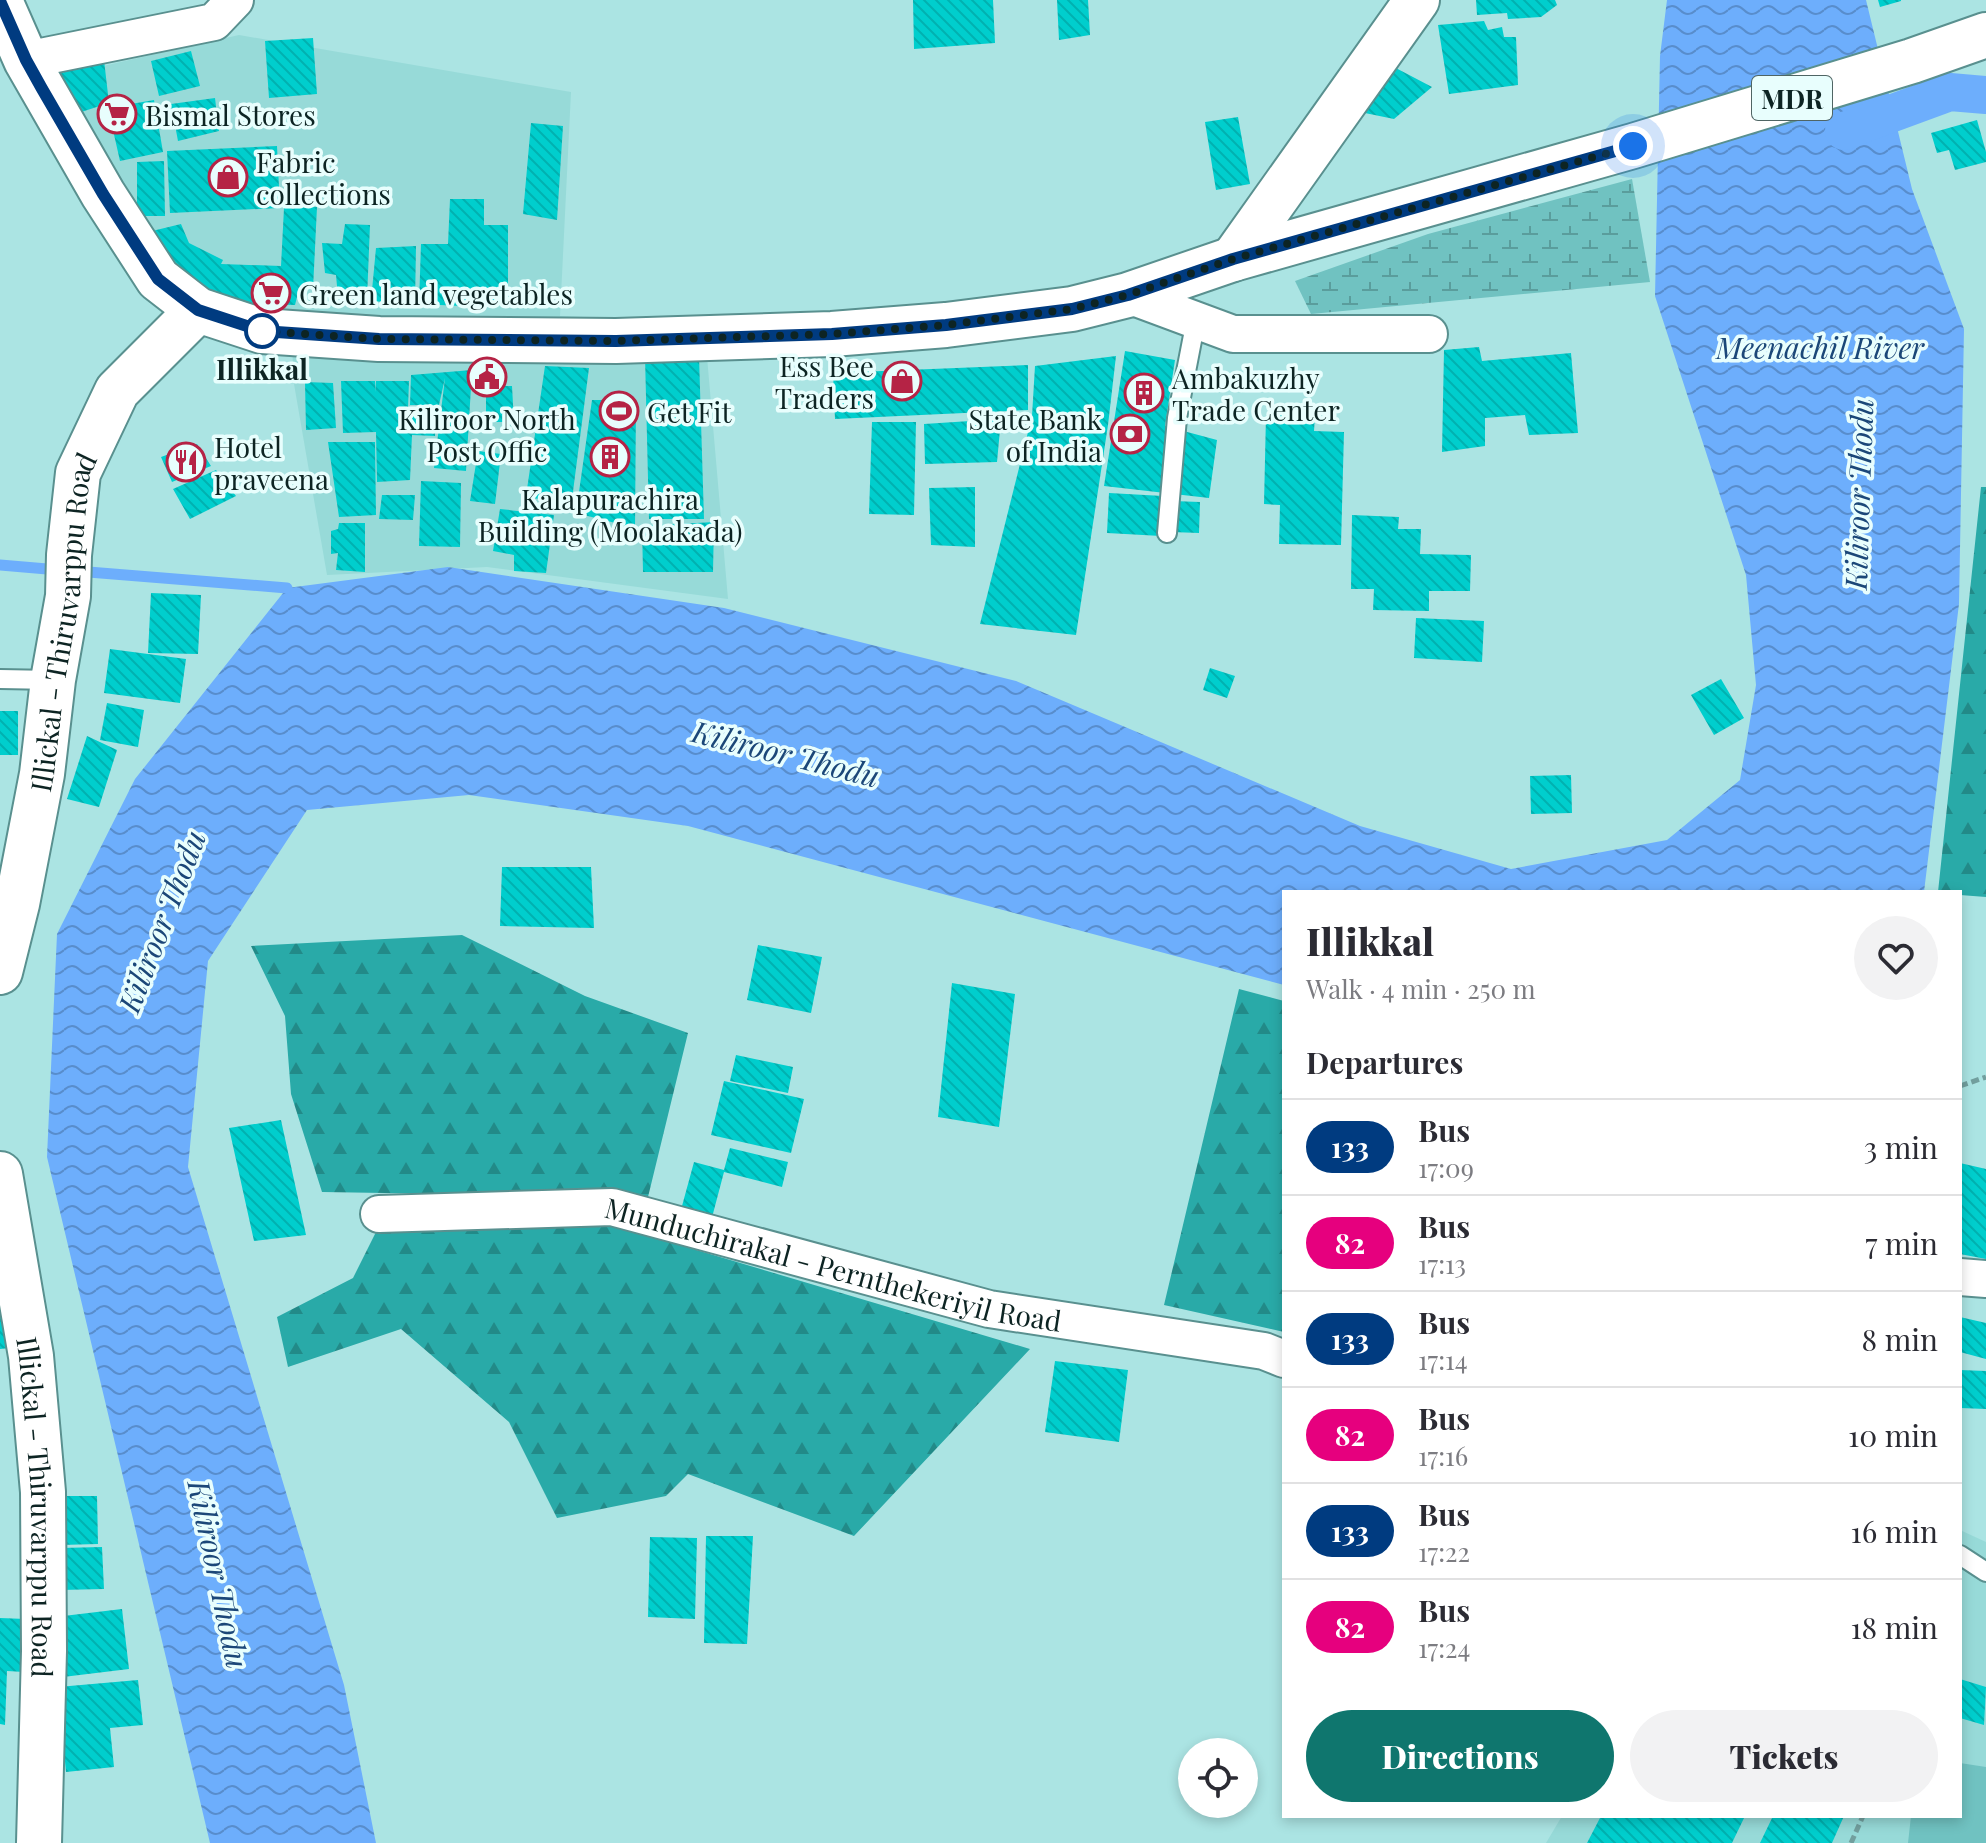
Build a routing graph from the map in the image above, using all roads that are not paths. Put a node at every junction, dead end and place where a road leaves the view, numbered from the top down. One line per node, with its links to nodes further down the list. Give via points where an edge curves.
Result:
1 (235, 0): 5 (street, via 214,22)
2 (1417, 0): 6 (main road)
3 (0, 1): 5 (main road, MDR)
4 (1968, 42): 6 (main road, MDR, via 1633,146)
5 (15, 49): 8 (main road, MDR, via 158,279)
6 (1233, 259): 7 (main road, MDR)
7 (1128, 295): 8 (main road, MDR, via 1072,309 946,325 616,341 379,339 262,331); 9 (street)
8 (198, 310): 13 (main road, Illickal - Thiruvarppu Road, via 117,391 78,473)
9 (1196, 320): 10 (street, via 1233,334); 11 (lane, via 1177,418)
10 (1429, 334)
11 (1167, 533)
12 (0, 679): 13 (lane)
13 (53, 680): 14 (main road, Illickal - Thiruvarppu Road, via 42,774)
14 (0, 972)
15 (0, 1174): 22 (main road, Illickal - Thiruvarppu Road, via 31,1356 43,1492)
16 (379, 1214): 19 (street, Munduchirakal - Pernthekeriyil Road, via 612,1207 989,1309 1264,1351)
17 (1962, 1277): 18 (street)
18 (1986, 1279)
19 (1282, 1358)
20 (1962, 1556): 21 (lane)
21 (1986, 1572)
22 (39, 1843)

